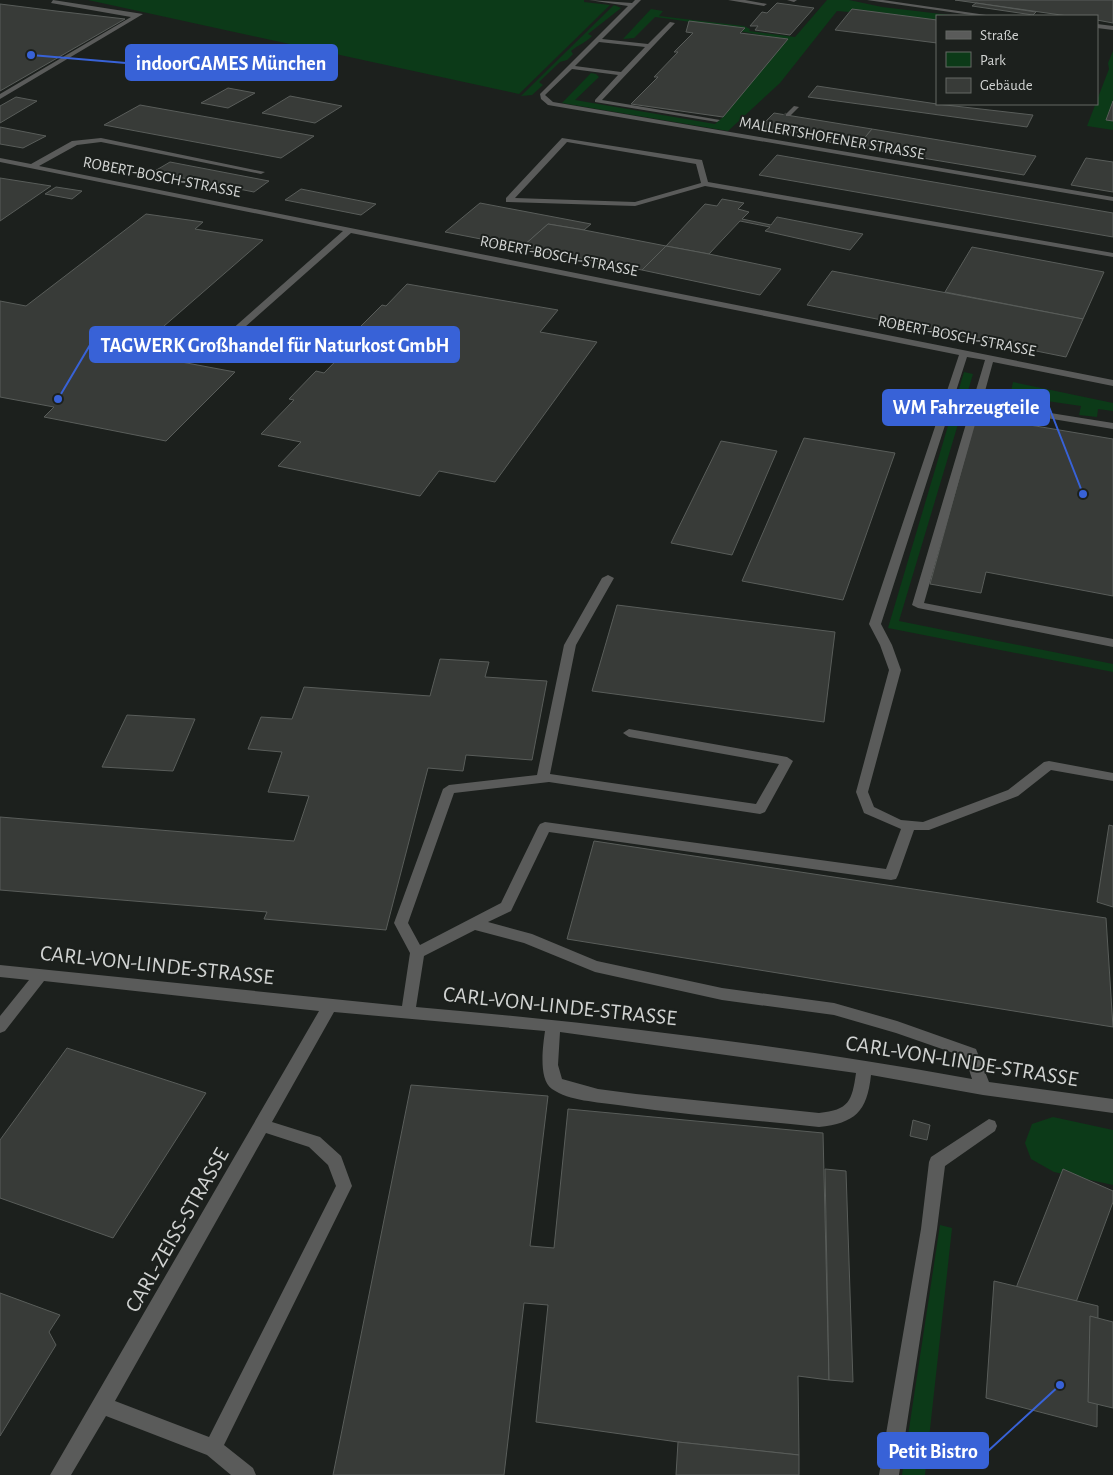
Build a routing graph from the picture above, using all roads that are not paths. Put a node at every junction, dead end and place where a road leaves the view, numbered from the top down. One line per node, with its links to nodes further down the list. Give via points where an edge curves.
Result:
1 (592, 0): 5 (street)
2 (731, 0): 6 (street)
3 (870, 0): 7 (street)
4 (52, 2): 15 (street, via 139,15)
5 (635, 3): 11 (street)
6 (764, 4)
7 (982, 15)
8 (672, 23): 12 (street)
9 (1098, 26): 10 (street)
10 (1113, 28)
11 (597, 40): 12 (street); 13 (street)
12 (649, 46): 14 (street)
13 (570, 67): 14 (street); 23 (street, MALLERTSHOFENER STRASSE, via 542,95 547,103)
14 (623, 74): 18 (street, via 597,102)
15 (0, 97)
16 (796, 107): 17 (street)
17 (788, 115)
18 (716, 120)
19 (0, 160): 20 (street, ROBERT-BOSCH-STRASSE)
20 (33, 166): 21 (street, via 75,143 101,140); 24 (street, ROBERT-BOSCH-STRASSE)
21 (261, 172)
22 (706, 184): 22 (street, via 699,162 565,140 509,200 635,204); 25 (street)
23 (1113, 200)
24 (349, 230): 26 (street, ROBERT-BOSCH-STRASSE); 27 (street)
25 (1113, 255)
26 (964, 353): 28 (street, ROBERT-BOSCH-STRASSE); 37 (street, via 875,624 895,670 862,792 869,810 898,824)
27 (207, 356)
28 (990, 358): 29 (street, ROBERT-BOSCH-STRASSE); 30 (street)
29 (1113, 382)
30 (977, 404): 31 (street); 33 (street, via 918,605)
31 (1113, 426)
32 (608, 578): 36 (street, via 570,645)
33 (1113, 643)
34 (629, 734): 36 (street, via 787,761 760,809)
35 (1113, 777): 37 (street, via 1049,765 1012,793 924,827)
36 (543, 778): 39 (street, via 449,789 401,923)
37 (909, 825): 38 (street, via 891,875 545,828 506,907)
38 (474, 924): 39 (street); 47 (street, via 527,938 595,966 722,994 834,1009 897,1027 971,1053)
39 (417, 953): 43 (street)
40 (0, 971): 41 (street, CARL-VON-LINDE-STRASSE)
41 (41, 975): 42 (street, CARL-VON-LINDE-STRASSE); 45 (street)
42 (330, 1006): 43 (street, CARL-VON-LINDE-STRASSE); 49 (street, CARL-ZEISS-STRASSE)
43 (408, 1013): 44 (street, CARL-VON-LINDE-STRASSE)
44 (552, 1025): 46 (street, CARL-VON-LINDE-STRASSE); 46 (street, via 550,1077 557,1086 615,1099 819,1120 838,1119 856,1107)
45 (0, 1027)
46 (864, 1068): 47 (street, CARL-VON-LINDE-STRASSE)
47 (983, 1088): 48 (street, CARL-VON-LINDE-STRASSE)
48 (1113, 1106)
49 (262, 1125): 51 (street, CARL-ZEISS-STRASSE); 52 (street, via 314,1142 335,1161 344,1186)
50 (989, 1126): 55 (street, via 937,1162)
51 (102, 1406): 52 (street); 53 (street, CARL-ZEISS-STRASSE)
52 (213, 1448): 54 (street)
53 (60, 1475)
54 (246, 1475)
55 (889, 1475)

